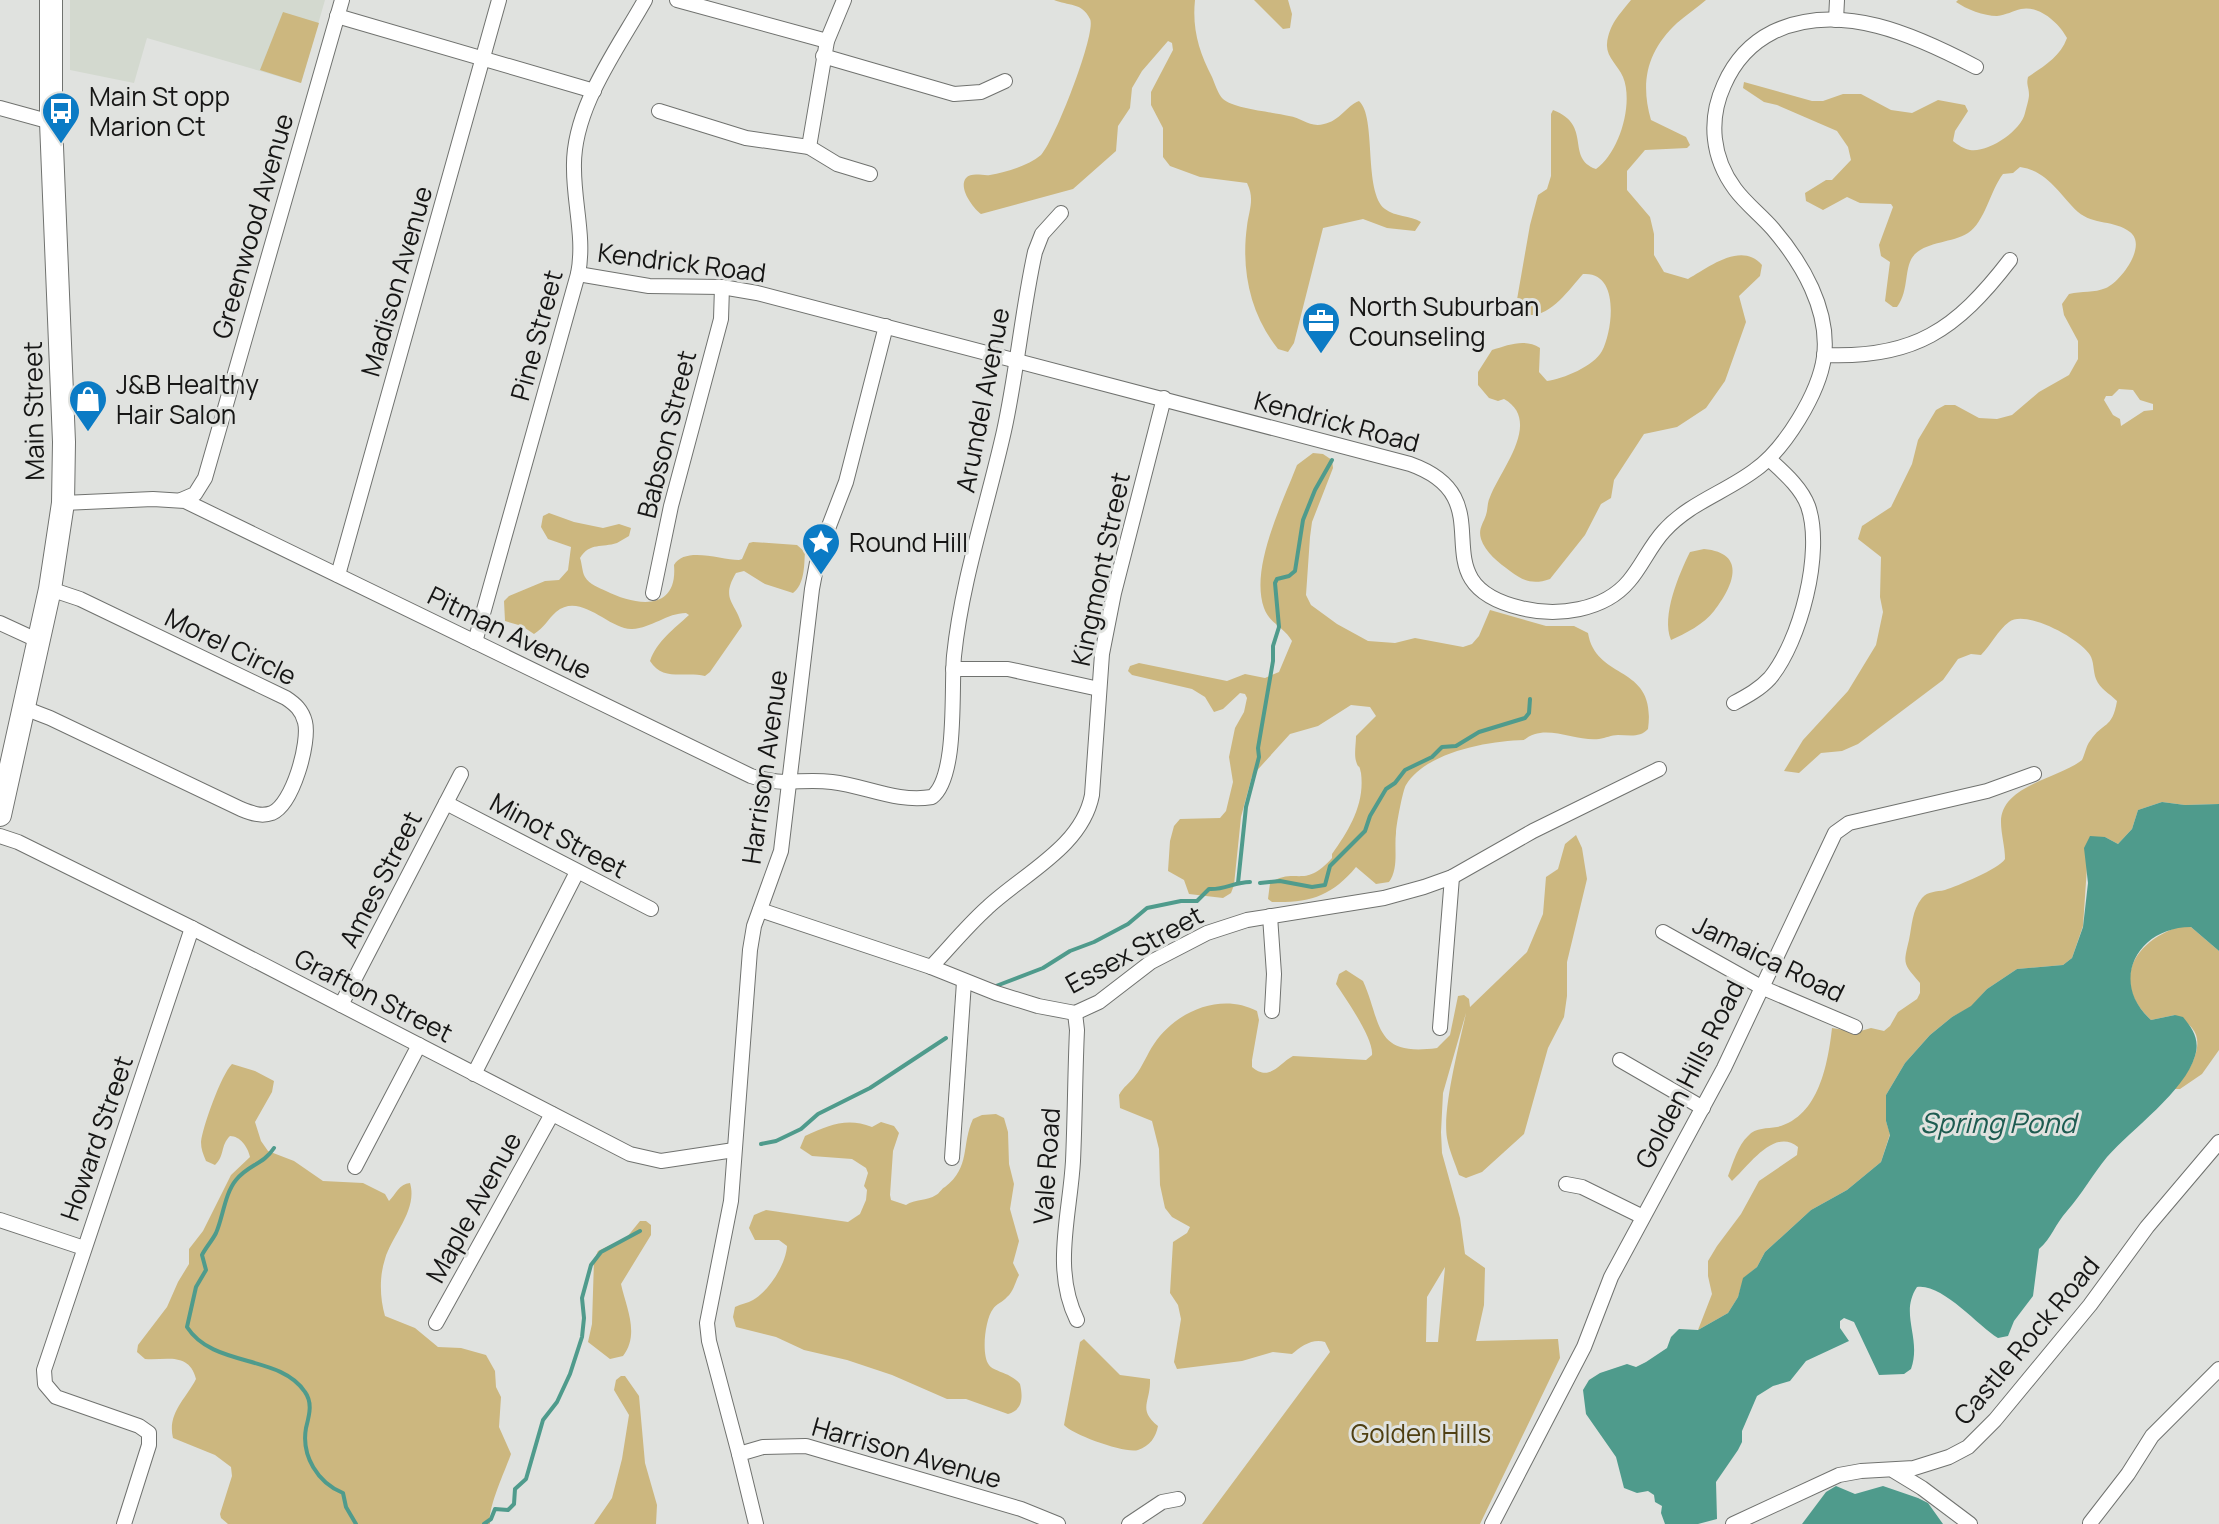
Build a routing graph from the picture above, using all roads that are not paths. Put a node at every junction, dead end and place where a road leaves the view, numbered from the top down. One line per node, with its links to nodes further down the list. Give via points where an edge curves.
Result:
1 (51, 0): 17 (main road, Main Street)
2 (342, 0): 8 (street, Greenwood Avenue)
3 (499, 0): 11 (street, Madison Avenue)
4 (645, 0): 14 (street, Pine Street)
5 (677, 0): 10 (street)
6 (844, 0): 10 (street)
7 (1837, 0): 9 (street)
8 (337, 16): 11 (street); 29 (street, Greenwood Avenue, via 205,478 195,494)
9 (1836, 20): 12 (street, Kendrick Road, via 1906,34); 25 (street, Kendrick Road, via 1782,28 1756,43 1730,72 1714,119 1715,144 1728,178 1781,239 1808,282 1820,314)
10 (825, 49): 13 (street, via 954,94 981,92); 18 (street)
11 (484, 57): 14 (street); 31 (street, Madison Avenue)
12 (1976, 67)
13 (1005, 81)
14 (594, 91): 22 (street, Pine Street, via 574,155)
15 (0, 108): 17 (street)
16 (659, 111): 18 (street, via 746,138)
17 (51, 122): 30 (main road, Main Street)
18 (809, 147): 19 (street, via 833,162)
19 (870, 174)
20 (1061, 213): 26 (street, Arundel Avenue, via 1037,245)
21 (2010, 260): 25 (street, via 1974,304 1934,334 1875,354)
22 (578, 274): 23 (street, Kendrick Road, via 649,286); 36 (street, Pine Street)
23 (722, 287): 24 (street, Kendrick Road); 33 (street, Babson Street, via 721,319)
24 (886, 326): 26 (street, Kendrick Road); 44 (street, Harrison Avenue, via 846,482 819,552)
25 (1824, 355): 28 (street, Kendrick Road, via 1806,406)
26 (1018, 360): 27 (street, Kendrick Road); 37 (street, Arundel Avenue, via 968,572)
27 (1164, 398): 28 (street, Kendrick Road, via 1436,475 1460,507 1462,553 1470,578 1495,599 1541,611 1568,611 1603,601 1630,580 1671,525); 38 (street, Kingmont Street, via 1114,593)
28 (1769, 459): 39 (street, via 1795,485 1809,509 1811,570 1799,622 1779,665 1759,688)
29 (181, 500): 30 (street, Pitman Avenue); 31 (street, Pitman Avenue)
30 (63, 503): 32 (main road, Main Street)
31 (338, 575): 36 (street, Pitman Avenue)
32 (50, 589): 35 (main road, Main Street); 40 (street, Morel Circle, via 286,698 304,717 306,746 284,802 261,815)
33 (653, 593)
34 (0, 623): 35 (street)
35 (39, 641): 40 (main road, Main Street)
36 (475, 642): 44 (street, Pitman Avenue, via 737,770)
37 (953, 669): 38 (street, via 1008,669); 45 (street, Arundel Avenue, via 951,739)
38 (1099, 689): 56 (street, Kingmont Street, via 1091,801 1084,819)
39 (1734, 703)
40 (24, 708): 47 (main road, Main Street)
41 (1659, 769): 50 (street, Essex Street)
42 (461, 774): 46 (street, Ames Street)
43 (2034, 774): 58 (street, Golden Hills Road, via 1841,827)
44 (788, 784): 45 (street, Pitman Avenue, via 830,782 905,799); 52 (street, Harrison Avenue, via 780,860)
45 (938, 792)
46 (446, 803): 49 (street, Minot Street); 59 (street, Ames Street)
47 (0, 815)
48 (0, 836): 54 (street, Grafton Street)
49 (577, 872): 51 (street, Minot Street); 66 (street)
50 (1452, 877): 53 (street, Essex Street, via 1384,898); 63 (street)
51 (651, 909)
52 (760, 910): 56 (street, Essex Street); 70 (street, Harrison Avenue, via 747,970)
53 (1270, 916): 60 (street); 61 (street, Essex Street, via 1184,944)
54 (192, 928): 59 (street, Grafton Street); 76 (street, Howard Street)
55 (1663, 932): 58 (street, Jamaica Road)
56 (931, 967): 57 (street, Essex Street)
57 (964, 982): 61 (street, Essex Street); 71 (street)
58 (1761, 987): 62 (street, Jamaica Road); 67 (street, Golden Hills Road)
59 (341, 1005): 64 (street, Grafton Street)
60 (1272, 1011)
61 (1075, 1013): 77 (street, Vale Road, via 1073,1159 1064,1274 1067,1301)
62 (1855, 1027)
63 (1440, 1028)
64 (419, 1045): 66 (street, Grafton Street); 72 (street)
65 (1620, 1060): 67 (street)
66 (474, 1074): 68 (street, Grafton Street)
67 (1703, 1108): 74 (street, Golden Hills Road)
68 (552, 1114): 70 (street, Grafton Street, via 647,1160); 78 (street, Maple Avenue)
69 (2219, 1142): 81 (street, Castle Rock Road, via 1984,1433 1949,1457)
70 (734, 1150): 80 (street, Harrison Avenue, via 731,1201 707,1323)
71 (952, 1158)
72 (355, 1167)
73 (1566, 1184): 74 (street)
74 (1643, 1217): 88 (street, Golden Hills Road, via 1604,1292 1584,1347)
75 (0, 1220): 76 (street)
76 (84, 1248): 84 (street, Howard Street, via 43,1378 51,1393 149,1433)
77 (1077, 1320)
78 (436, 1323)
79 (2219, 1369): 83 (street, via 2152,1436)
80 (739, 1454): 85 (street, Harrison Avenue); 86 (street, Harrison Avenue, via 763,1447 806,1446)
81 (1894, 1471): 89 (street, Castle Rock Road, via 1839,1475); 90 (street)
82 (1178, 1499): 87 (street, via 1162,1502)
83 (2090, 1523)
84 (124, 1524)
85 (756, 1524)
86 (1058, 1524)
87 (1129, 1524)
88 (1492, 1524)
89 (1733, 1524)
90 (1970, 1524)

